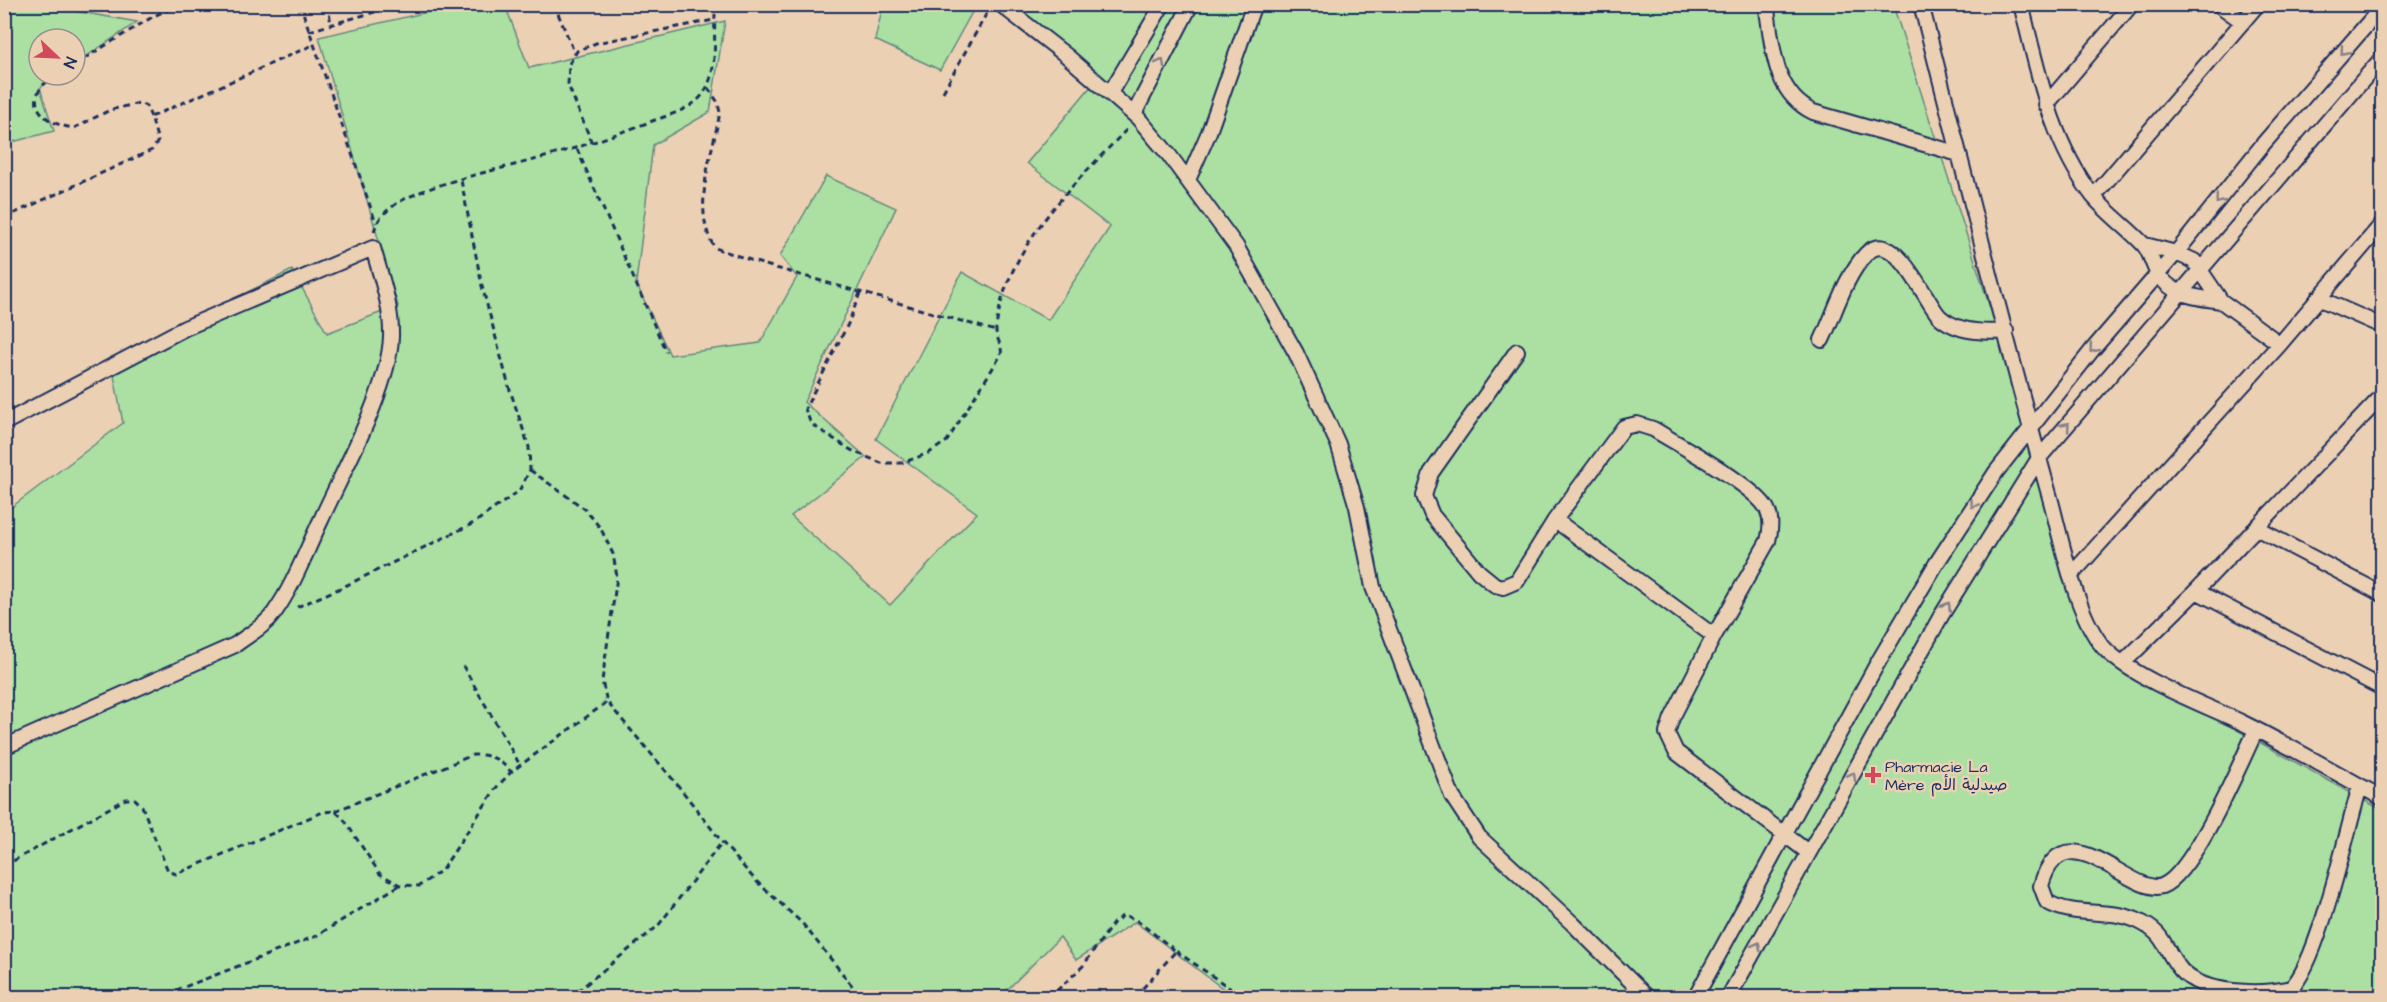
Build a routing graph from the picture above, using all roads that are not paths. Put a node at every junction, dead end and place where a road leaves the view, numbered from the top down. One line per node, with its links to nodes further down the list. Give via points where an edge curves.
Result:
1 (1000, 4): 12 (street)
2 (1163, 4): 15 (street)
3 (1191, 4): 17 (street, one-way to 3)
4 (1254, 4): 19 (street)
5 (1766, 4): 18 (street, via 1781,81 1801,106)
6 (1922, 4): 18 (street)
7 (2021, 4): 16 (street)
8 (2132, 4): 16 (street)
9 (2218, 4): 13 (street)
10 (2258, 4): 13 (street)
11 (2382, 7): 23 (street, one-way to 23, via 2264,143)
12 (1017, 9): 15 (street)
13 (2243, 22): 20 (street)
14 (2382, 58): 24 (street)
15 (1110, 93): 17 (street)
16 (2046, 105): 20 (street, via 2057,134)
17 (1136, 116): 19 (street)
18 (1959, 154): 30 (street)
19 (1188, 180): 52 (street, via 1236,246 1324,411 1357,507 1373,587 1452,796 1479,837)
20 (2094, 196): 22 (street)
21 (2382, 224): 27 (street)
22 (2145, 245): 23 (street); 25 (street)
23 (2176, 253): 24 (street); 25 (street)
24 (2201, 268): 26 (street); 28 (street)
25 (2158, 273): 26 (street); 36 (street, one-way to 36)
26 (2178, 294): 28 (street); 37 (street, one-way to 26)
27 (2318, 298): 29 (street); 32 (street)
28 (2221, 301): 32 (street)
29 (2382, 326)
30 (2006, 331): 31 (street, via 1982,332 1940,318 1906,264 1890,251 1872,249 1852,276); 36 (street)
31 (1822, 340)
32 (2280, 344): 40 (street)
33 (1517, 351): 38 (street, via 1431,473 1424,496 1432,515 1479,572 1503,587 1517,581)
34 (2382, 396): 39 (street)
35 (4, 423): 47 (street, via 185,328 373,248 391,320 385,372 361,434 296,574 273,614 235,645)
36 (2031, 427): 37 (street); 50 (street, one-way to 50, via 1996,472 1936,564 1877,664)
37 (2039, 458): 40 (street); 51 (street, one-way to 37, via 1941,616)
38 (1555, 520): 43 (street); 43 (street, via 1615,437 1630,424 1653,429 1752,492 1768,510 1770,533)
39 (2256, 528): 41 (street); 42 (street)
40 (2072, 574): 44 (street, via 2096,636)
41 (2196, 591): 44 (street); 45 (street)
42 (2382, 594)
43 (1714, 636): 50 (street, via 1672,718 1668,739 1676,752)
44 (2123, 663): 46 (street)
45 (2382, 688)
46 (2256, 730): 48 (street); 48 (street, via 2218,809 2172,881 2150,886 2091,856 2066,854 2053,859 2043,879 2041,891 2047,902 2060,909 2116,915 2146,925 2161,936 2188,978 2200,983 2235,991 2291,988 2316,942)
47 (4, 747)
48 (2360, 786): 49 (street)
49 (2382, 798)
50 (1786, 835): 51 (street); 53 (street)
51 (1809, 853): 54 (street, one-way to 51)
52 (1648, 998)
53 (1695, 998)
54 (1728, 998)

